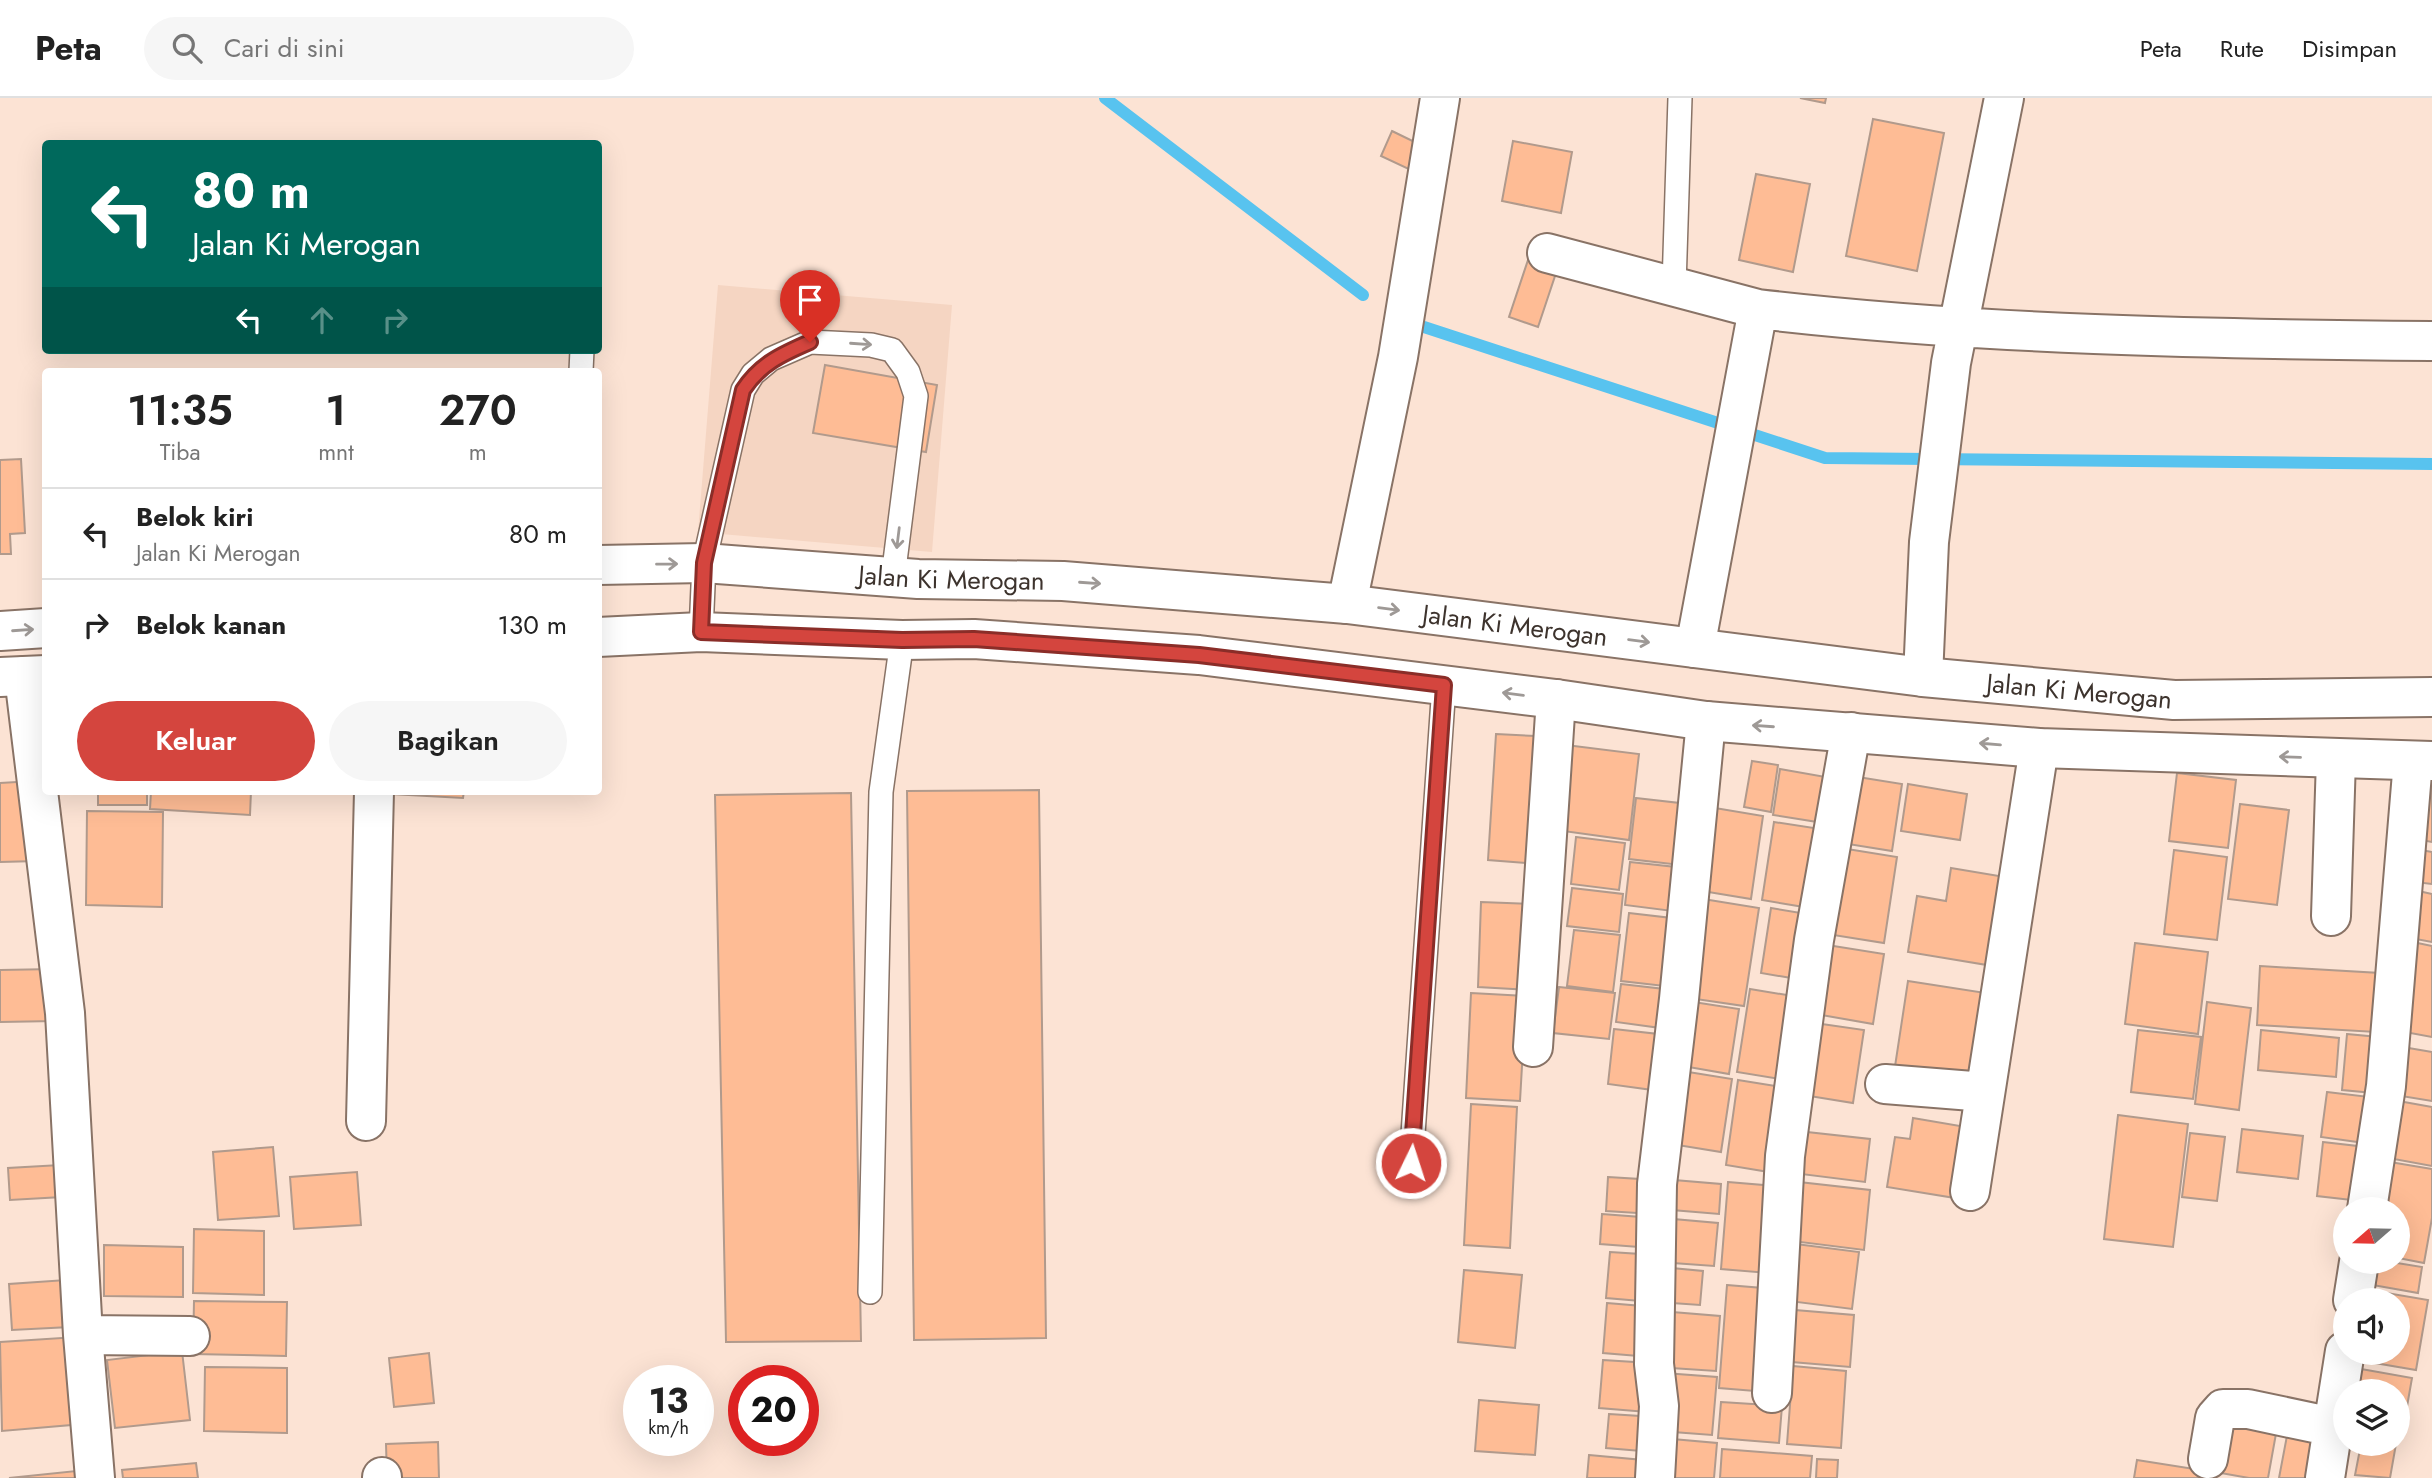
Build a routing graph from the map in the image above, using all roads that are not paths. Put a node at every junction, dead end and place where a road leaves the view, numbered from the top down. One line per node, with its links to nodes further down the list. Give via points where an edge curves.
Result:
1 (1440, 98): 12 (main road, via 1398,357)
2 (1680, 98): 5 (lane)
3 (2004, 98): 8 (main road)
4 (1547, 253): 5 (main road)
5 (1674, 286): 6 (main road)
6 (1758, 309): 8 (main road, via 1870,322); 18 (main road)
7 (2432, 341): 8 (main road, via 2245,339)
8 (1956, 345): 20 (main road, via 1929,542)
9 (704, 563): 10 (main road, Jalan Ki Merogan, one-way to 9); 11 (main road, Jalan Ki Merogan); 11 (lane, one-way to 11, via 743,390 753,374 772,359 810,342 871,345 892,350 908,372 916,396); 15 (lane)
10 (602, 565)
11 (893, 577): 12 (main road, Jalan Ki Merogan, one-way to 12, via 1063,581)
12 (1347, 604): 18 (main road, Jalan Ki Merogan, one-way to 18)
13 (42, 628): 14 (main road, one-way to 13)
14 (0, 631)
15 (701, 632): 16 (main road, Jalan Ki Merogan); 17 (main road, Jalan Ki Merogan)
16 (602, 637)
17 (902, 640): 21 (main road, Jalan Ki Merogan, via 974,639 1199,655); 38 (lane, via 881,792)
18 (1695, 648): 20 (main road, Jalan Ki Merogan)
19 (23, 676): 39 (main road, via 65,1013)
20 (1923, 677): 22 (main road, Jalan Ki Merogan, via 2174,700)
21 (1444, 685): 23 (main road, Jalan Ki Merogan, one-way to 21); 35 (lane)
22 (2432, 697)
23 (1556, 699): 24 (main road, Jalan Ki Merogan); 31 (main road)
24 (1706, 721): 25 (main road, Jalan Ki Merogan, one-way to 24); 45 (main road, via 1657,1184 1654,1364 1659,1406)
25 (1851, 732): 26 (main road, Jalan Ki Merogan, one-way to 25); 41 (main road, via 1814,940 1785,1156)
26 (2039, 748): 27 (main road, Jalan Ki Merogan, one-way to 26); 33 (main road)
27 (2336, 759): 28 (main road, Jalan Ki Merogan); 30 (main road)
28 (2422, 761): 37 (main road, via 2386,1086)
29 (374, 795): 34 (main road)
30 (2331, 916)
31 (1533, 1047)
32 (1885, 1084): 33 (main road)
33 (1985, 1092): 36 (main road)
34 (366, 1121)
35 (1411, 1163)
36 (1970, 1191)
37 (2369, 1197)
38 (870, 1292)
39 (83, 1335): 40 (main road); 44 (main road)
40 (190, 1336)
41 (1772, 1393)
42 (2333, 1427): 43 (main road, via 2248,1409 2222,1409 2215,1418); 46 (main road)
43 (2208, 1459)
44 (95, 1478)
45 (1655, 1478)
46 (2325, 1478)

